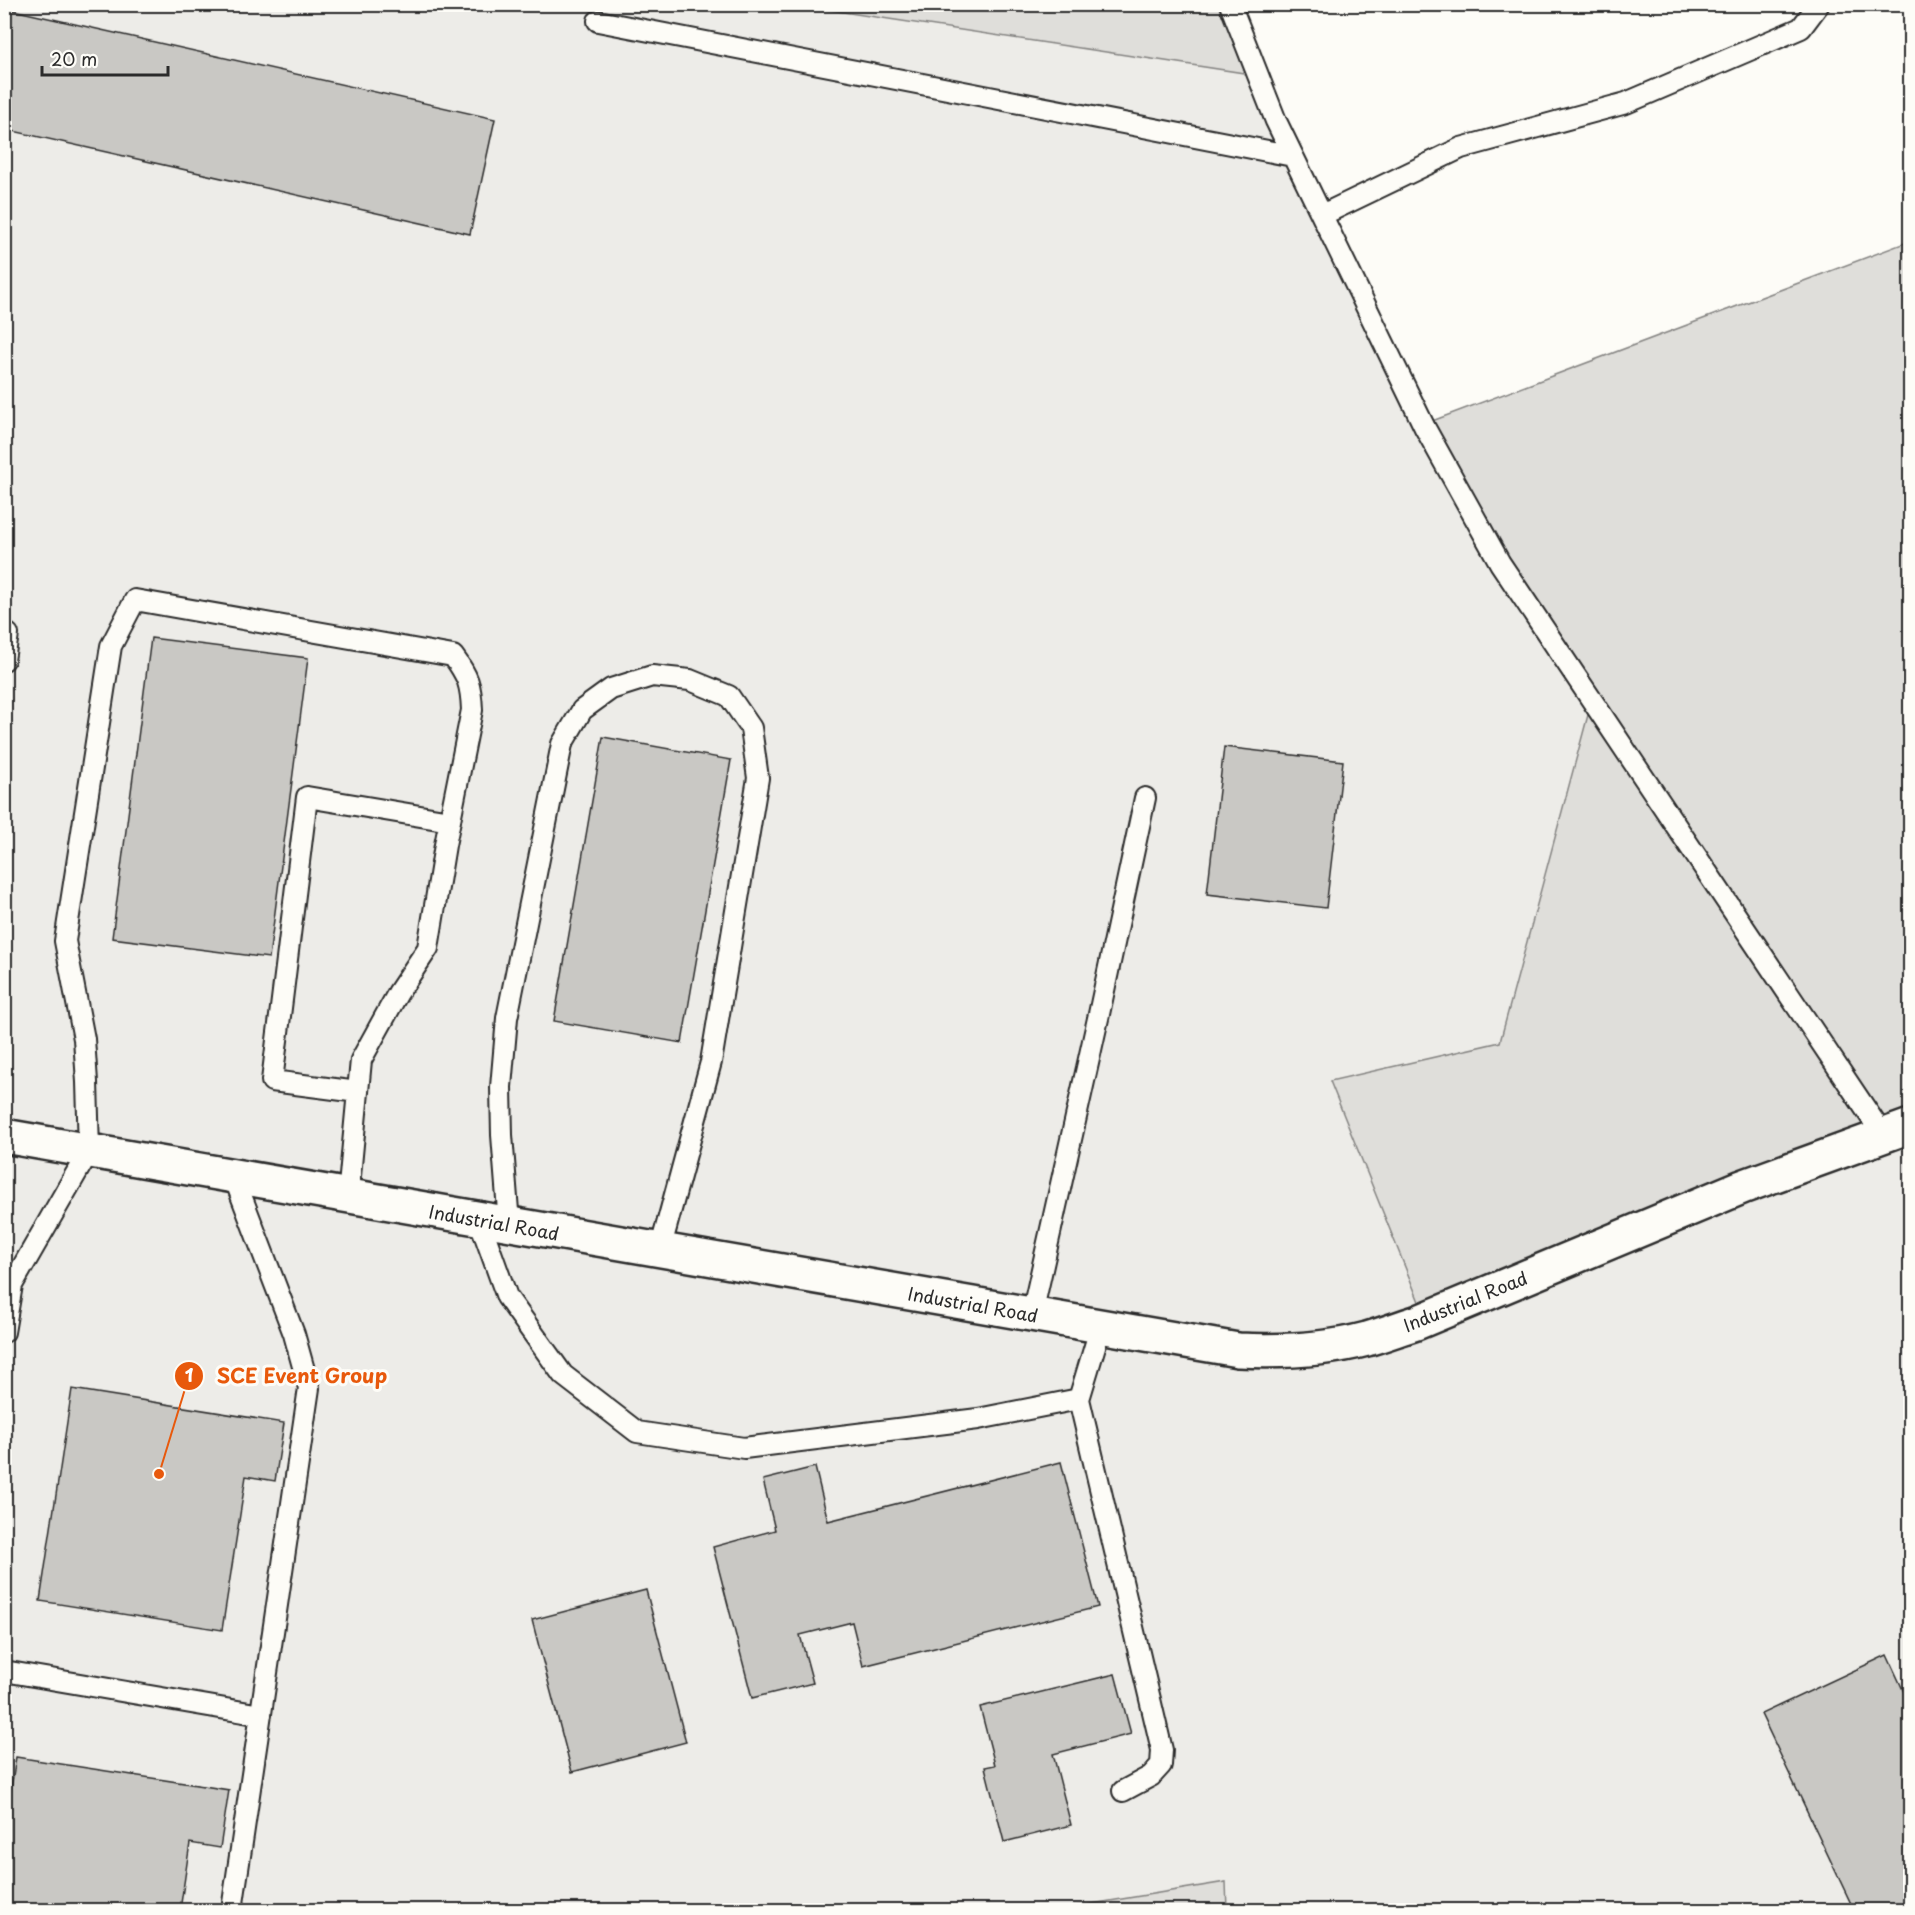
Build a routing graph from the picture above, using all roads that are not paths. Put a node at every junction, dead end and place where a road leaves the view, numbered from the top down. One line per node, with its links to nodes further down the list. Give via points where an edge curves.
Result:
1 (1230, 4): 4 (lane)
2 (1819, 4): 5 (lane, via 1801,28 1626,103 1461,148)
3 (598, 21): 4 (lane)
4 (1293, 156): 5 (lane)
5 (1322, 215): 11 (lane, via 1425,428 1500,563)
6 (8, 634): 7 (lane)
7 (4, 660)
8 (1145, 798): 18 (lane)
9 (450, 820): 10 (lane, via 428,948 361,1060); 10 (lane, via 307,797 272,1081); 13 (lane, via 472,710 471,687 453,656 135,600 111,646 65,941 84,1039)
10 (358, 1092): 15 (lane)
11 (1897, 1131): 19 (street, Industrial Road, via 1742,1187 1416,1323 1366,1339 1321,1348 1238,1350)
12 (4, 1136): 13 (street, Industrial Road)
13 (89, 1151): 14 (street, Industrial Road); 20 (lane, via 12,1285)
14 (234, 1177): 15 (street, Industrial Road); 23 (lane, via 294,1334 309,1388)
15 (348, 1197): 16 (street, Industrial Road)
16 (494, 1222): 17 (street, Industrial Road); 17 (lane, via 507,1018 562,744 582,710 611,688 652,676 690,680 729,696 735,704 751,728 758,778 711,1062); 21 (lane, via 507,1297 563,1375 637,1432 744,1448 978,1419)
17 (660, 1250): 18 (street, Industrial Road)
18 (1032, 1314): 19 (street, Industrial Road)
19 (1101, 1326): 21 (lane)
20 (4, 1332)
21 (1079, 1399): 24 (lane, via 1162,1750 1161,1765 1151,1776)
22 (4, 1671): 23 (lane)
23 (261, 1715): 25 (lane)
24 (1123, 1791)
25 (232, 1911)

